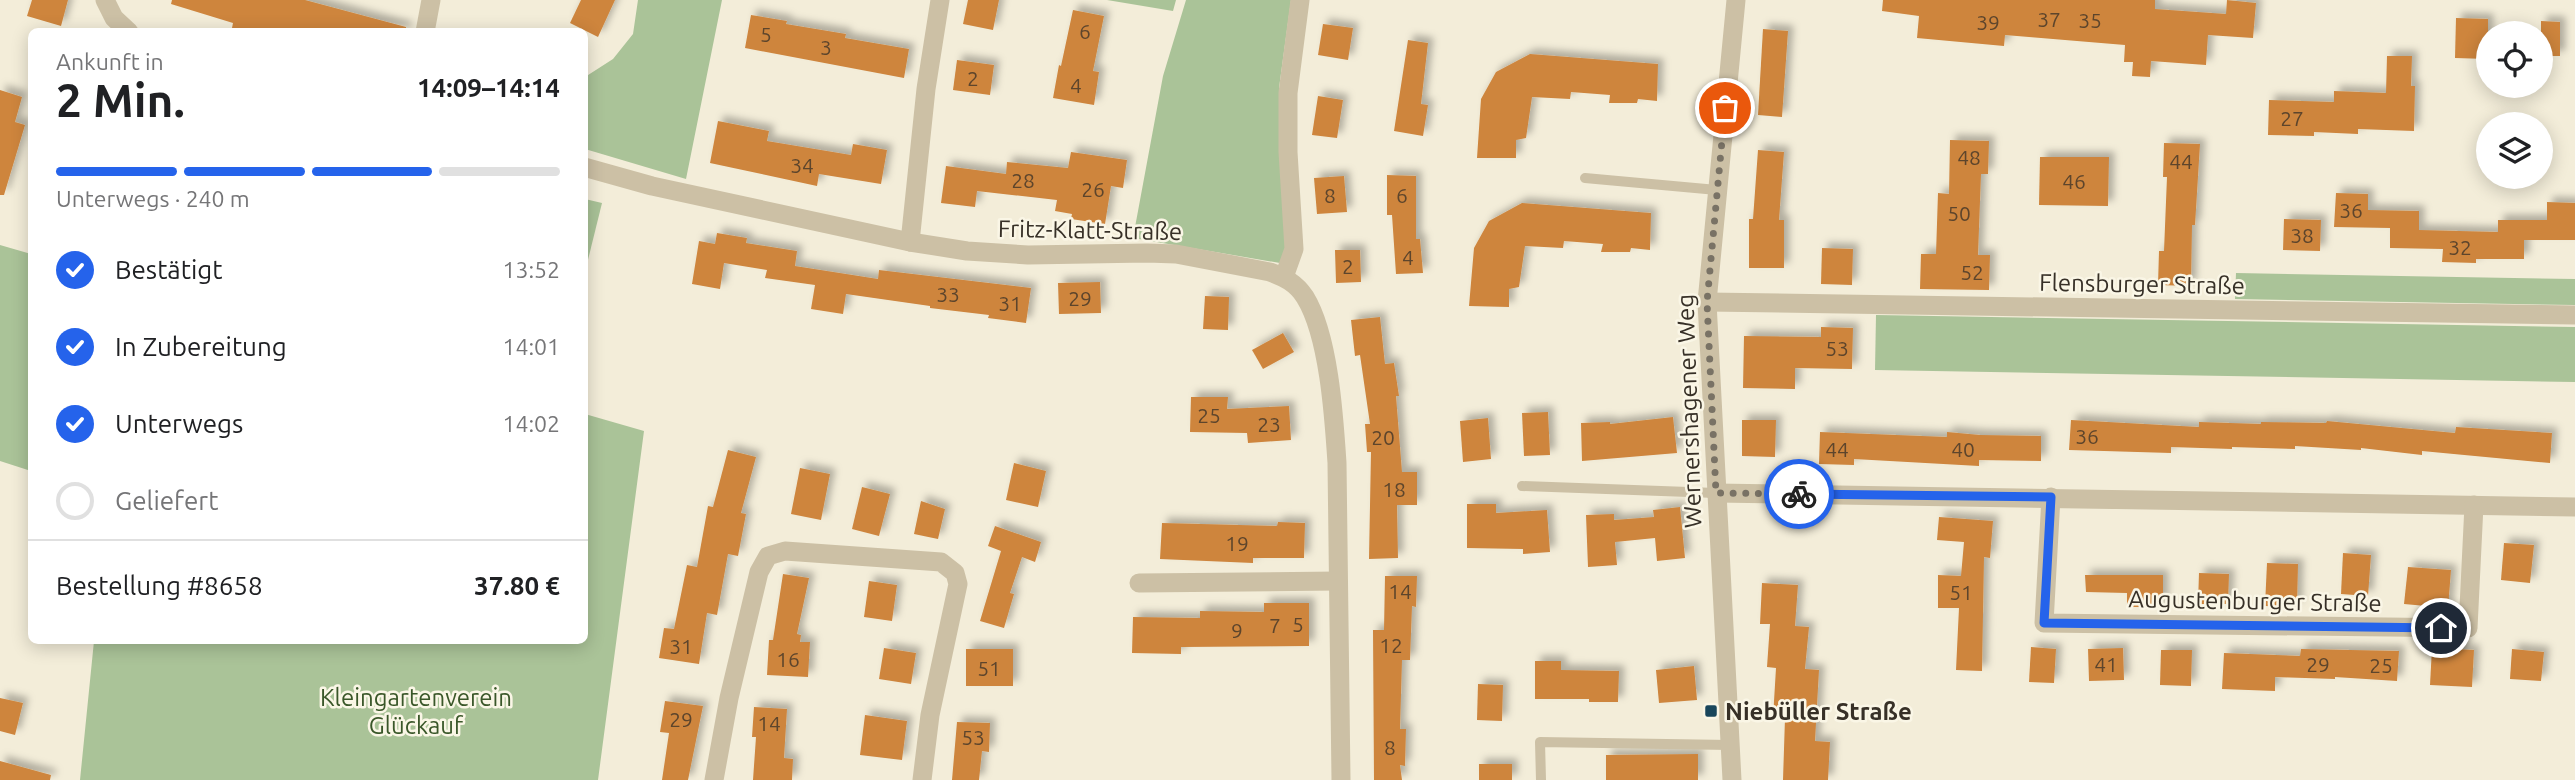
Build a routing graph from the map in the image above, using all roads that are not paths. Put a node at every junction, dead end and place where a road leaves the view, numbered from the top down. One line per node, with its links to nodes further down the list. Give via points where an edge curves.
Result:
1 (431, 0): 5 (street)
2 (940, 0): 9 (street)
3 (1300, 0): 10 (street, via 1288,93 1294,249)
4 (1736, 0): 8 (street, Wernershagener Weg)
5 (426, 28)
6 (588, 167): 9 (street, Fritz-Klatt-Straße, via 652,186)
7 (1585, 178): 8 (lane)
8 (1717, 190): 11 (street, Wernershagener Weg)
9 (910, 242): 10 (street, Fritz-Klatt-Straße, via 1028,255 1176,254)
10 (1284, 277): 18 (street, via 1296,285 1313,314 1329,383 1337,463)
11 (1707, 302): 12 (street, Flensburger Straße); 14 (street, Wernershagener Weg)
12 (2575, 315)
13 (1522, 486): 14 (lane)
14 (1716, 493): 15 (street); 20 (street, Wernershagener Weg)
15 (2051, 497): 16 (street); 16 (street, Augustenburger Straße, via 2044,623 2468,628)
16 (2474, 505): 17 (street)
17 (2575, 507)
18 (1338, 581): 19 (street); 23 (street)
19 (1139, 583)
20 (1730, 745): 24 (lane, via 1540,742); 25 (street, Wernershagener Weg)
21 (714, 780): 22 (street, via 759,572 768,556 785,551 941,562 955,572 958,584 930,715)
22 (922, 780)
23 (1341, 780)
24 (1541, 780)
25 (1732, 780)

